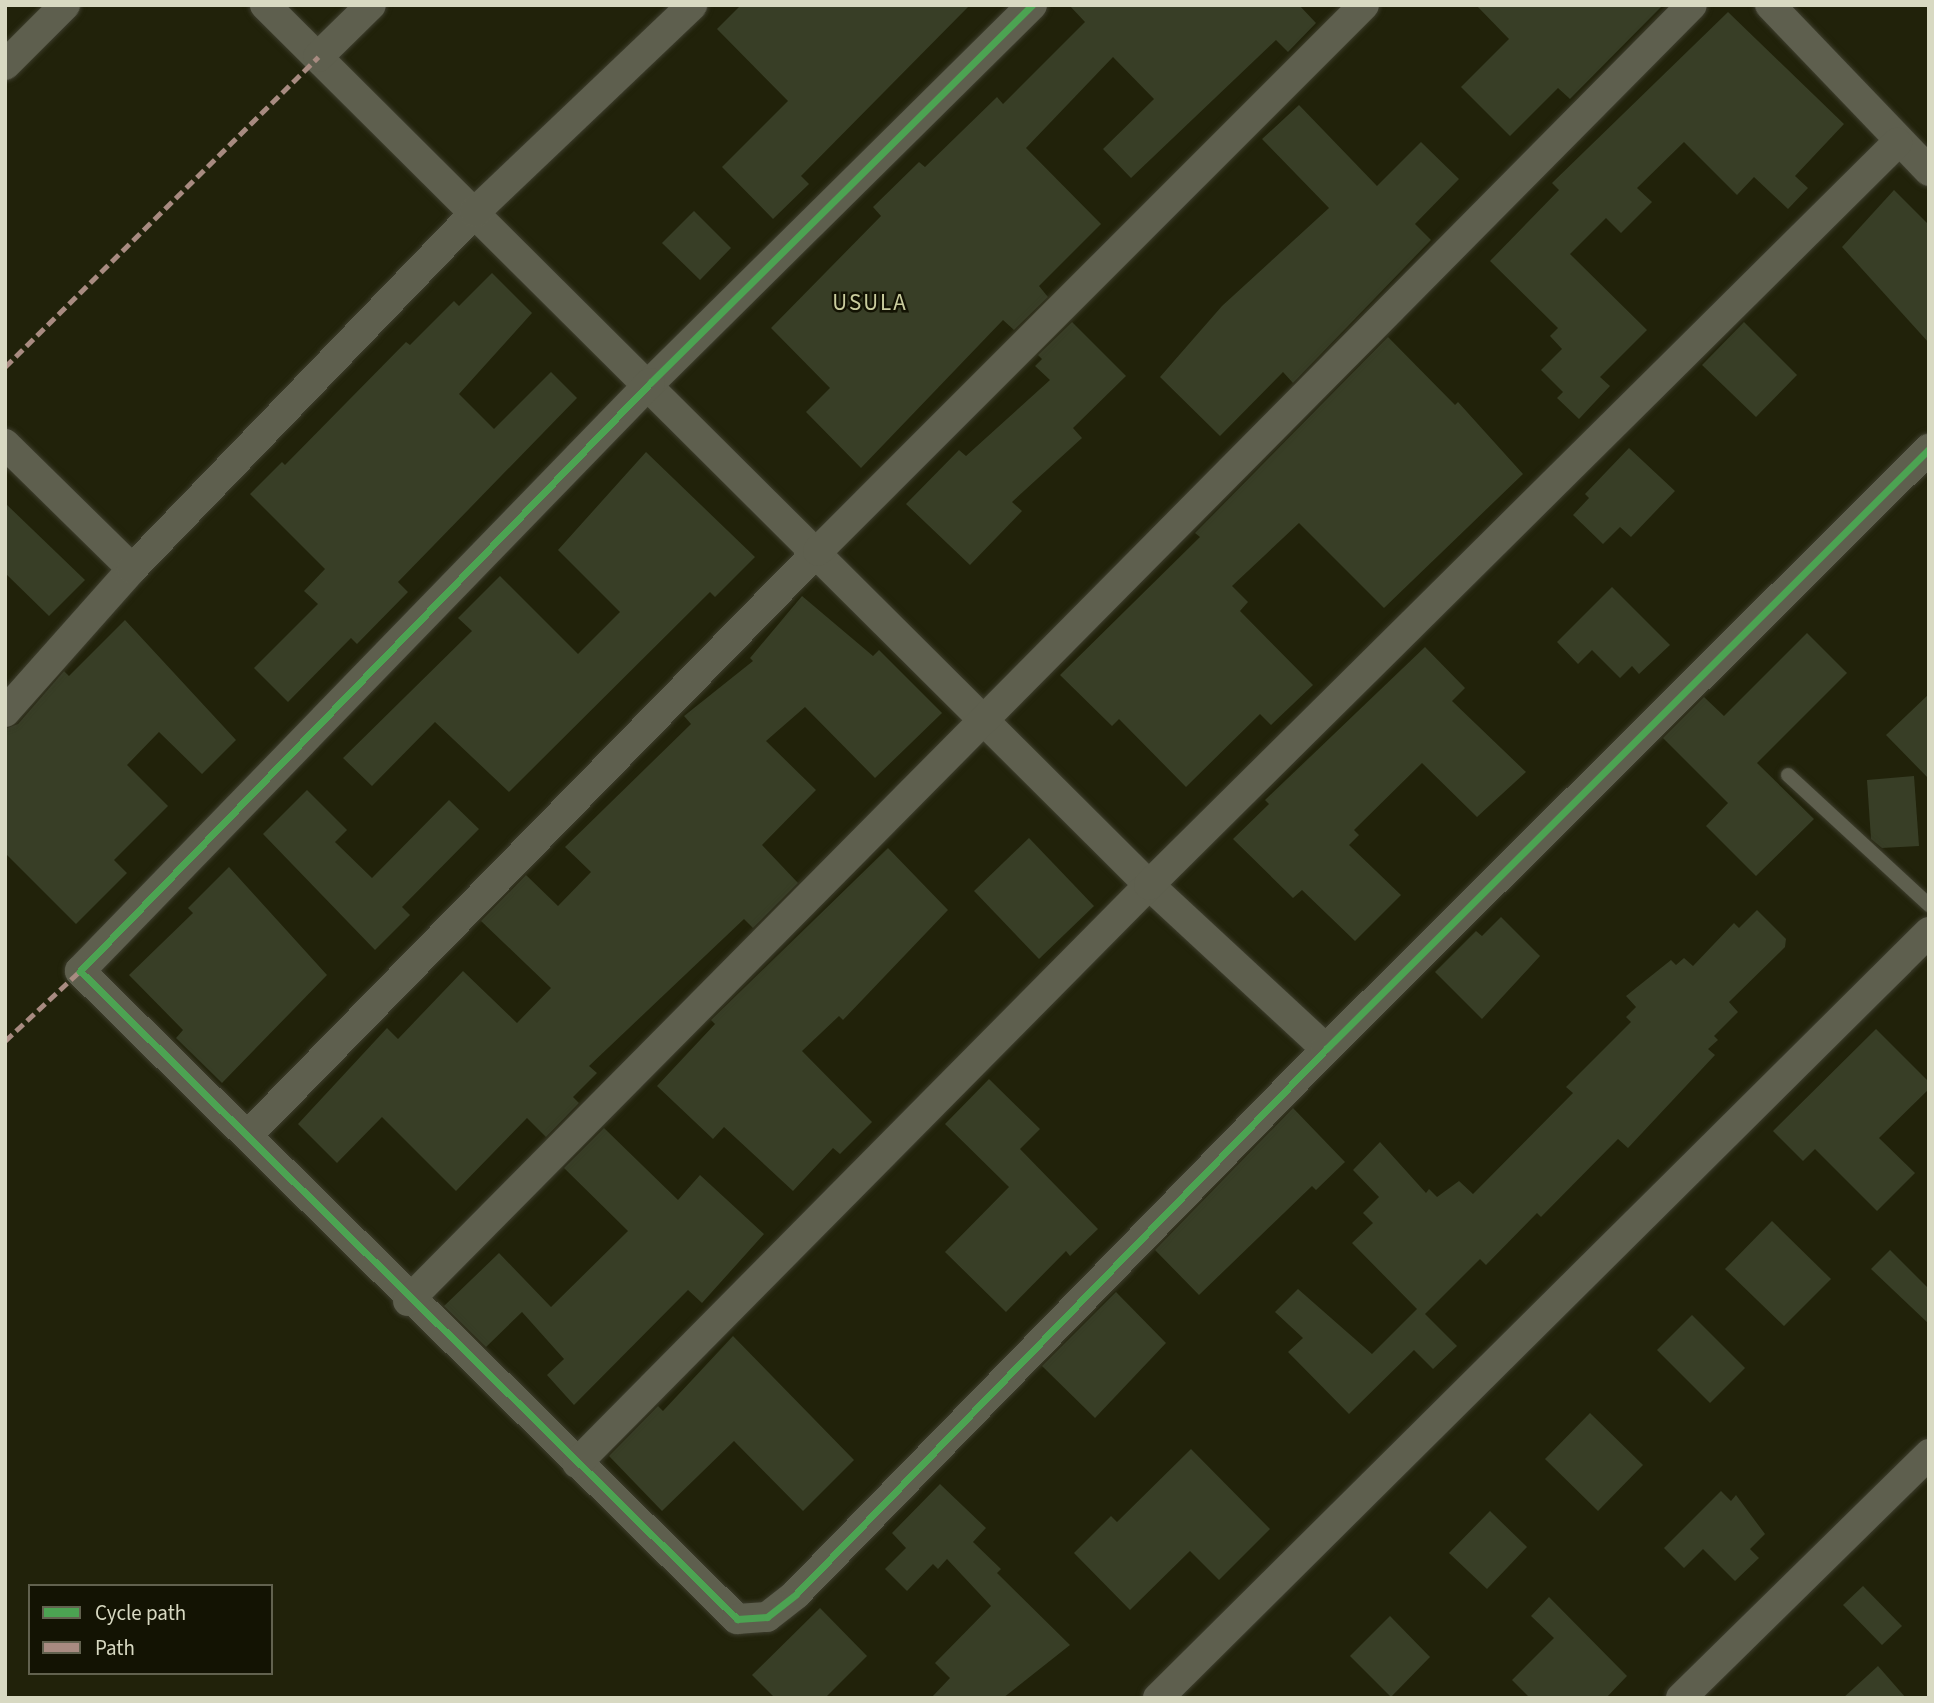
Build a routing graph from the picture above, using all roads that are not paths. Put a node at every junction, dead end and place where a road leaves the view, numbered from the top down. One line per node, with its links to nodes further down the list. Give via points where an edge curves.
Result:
1 (65, 5): 10 (street)
2 (265, 5): 9 (street)
3 (371, 5): 9 (street)
4 (692, 5): 13 (street)
5 (1032, 5): 14 (street)
6 (1364, 5): 17 (street)
7 (1692, 5): 20 (street)
8 (1770, 5): 11 (street)
9 (318, 57): 13 (street)
10 (5, 65)
11 (1897, 143): 12 (street); 22 (street)
12 (1929, 171)
13 (475, 212): 14 (street); 18 (street)
14 (650, 383): 17 (street); 26 (street, via 80,971)
15 (5, 444): 18 (street)
16 (1929, 449): 25 (street)
17 (818, 551): 20 (street); 26 (street)
18 (132, 569): 19 (street)
19 (5, 712)
20 (982, 719): 22 (street); 27 (street)
21 (1788, 775): 23 (lane)
22 (1149, 885): 25 (street); 29 (street)
23 (1929, 905)
24 (1929, 932): 30 (street)
25 (1326, 1049): 29 (street, via 796,1594 767,1617 737,1619)
26 (248, 1135): 27 (street)
27 (408, 1301): 29 (street)
28 (1929, 1454): 31 (street)
29 (577, 1463)
30 (1158, 1698)
31 (1681, 1698)

